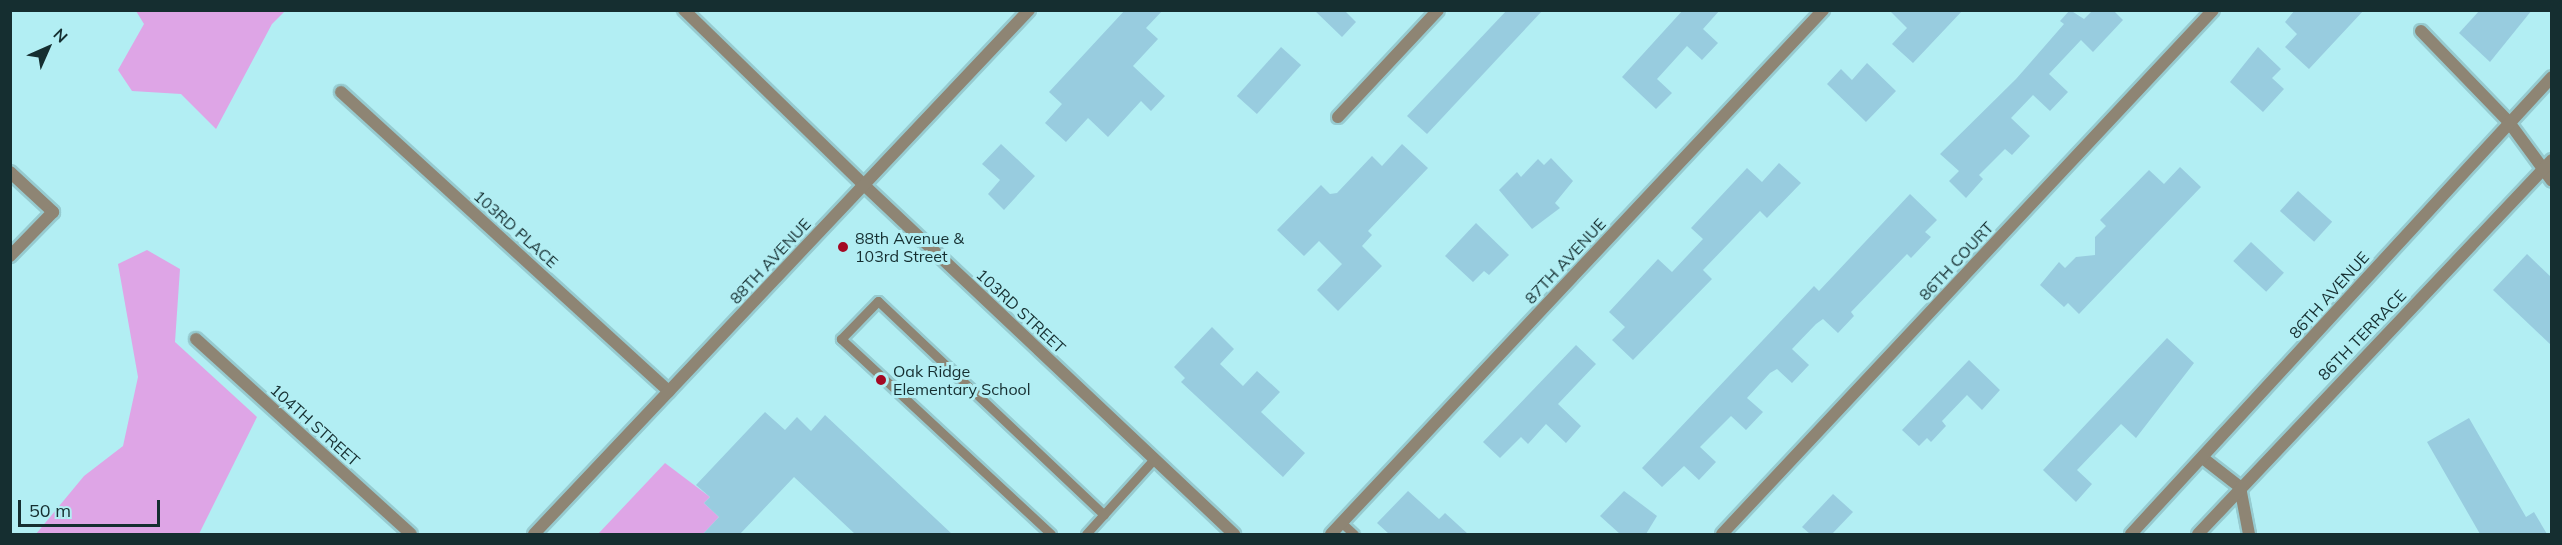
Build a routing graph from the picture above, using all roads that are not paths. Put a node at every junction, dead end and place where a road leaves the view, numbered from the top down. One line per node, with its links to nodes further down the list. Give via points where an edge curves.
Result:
1 (684, 10): 15 (street, 103RD STREET)
2 (1029, 10): 15 (street, 88TH AVENUE)
3 (1438, 10): 9 (street)
4 (1823, 10): 23 (street, 87TH AVENUE)
5 (2213, 10): 31 (street, 86TH COURT)
6 (2421, 31): 10 (street)
7 (2552, 77): 10 (street, 86TH AVENUE)
8 (341, 92): 18 (street, 103RD PLACE)
9 (1338, 117)
10 (2508, 122): 12 (street); 20 (street, 86TH AVENUE)
11 (2552, 160): 12 (street, 86TH TERRACE)
12 (2541, 171): 14 (street); 21 (street, 86TH TERRACE)
13 (10, 172): 16 (street, via 52,212)
14 (2552, 181)
15 (864, 185): 18 (street, 88TH AVENUE); 19 (street, 103RD STREET)
16 (10, 256)
17 (196, 339): 24 (street, 104TH STREET)
18 (669, 391): 25 (street, 88TH AVENUE)
19 (1154, 459): 22 (lane); 28 (street, 103RD STREET)
20 (2204, 459): 21 (street); 32 (street, 86TH AVENUE)
21 (2240, 487): 33 (street, 86TH TERRACE); 34 (street)
22 (1104, 515): 26 (lane, via 878,301 841,339); 27 (lane)
23 (1342, 523): 29 (street, 87TH AVENUE); 30 (lane)
24 (411, 534)
25 (534, 534)
26 (1051, 534)
27 (1086, 534)
28 (1233, 534)
29 (1331, 534)
30 (1354, 534)
31 (1722, 534)
32 (2131, 534)
33 (2198, 534)
34 (2249, 534)

